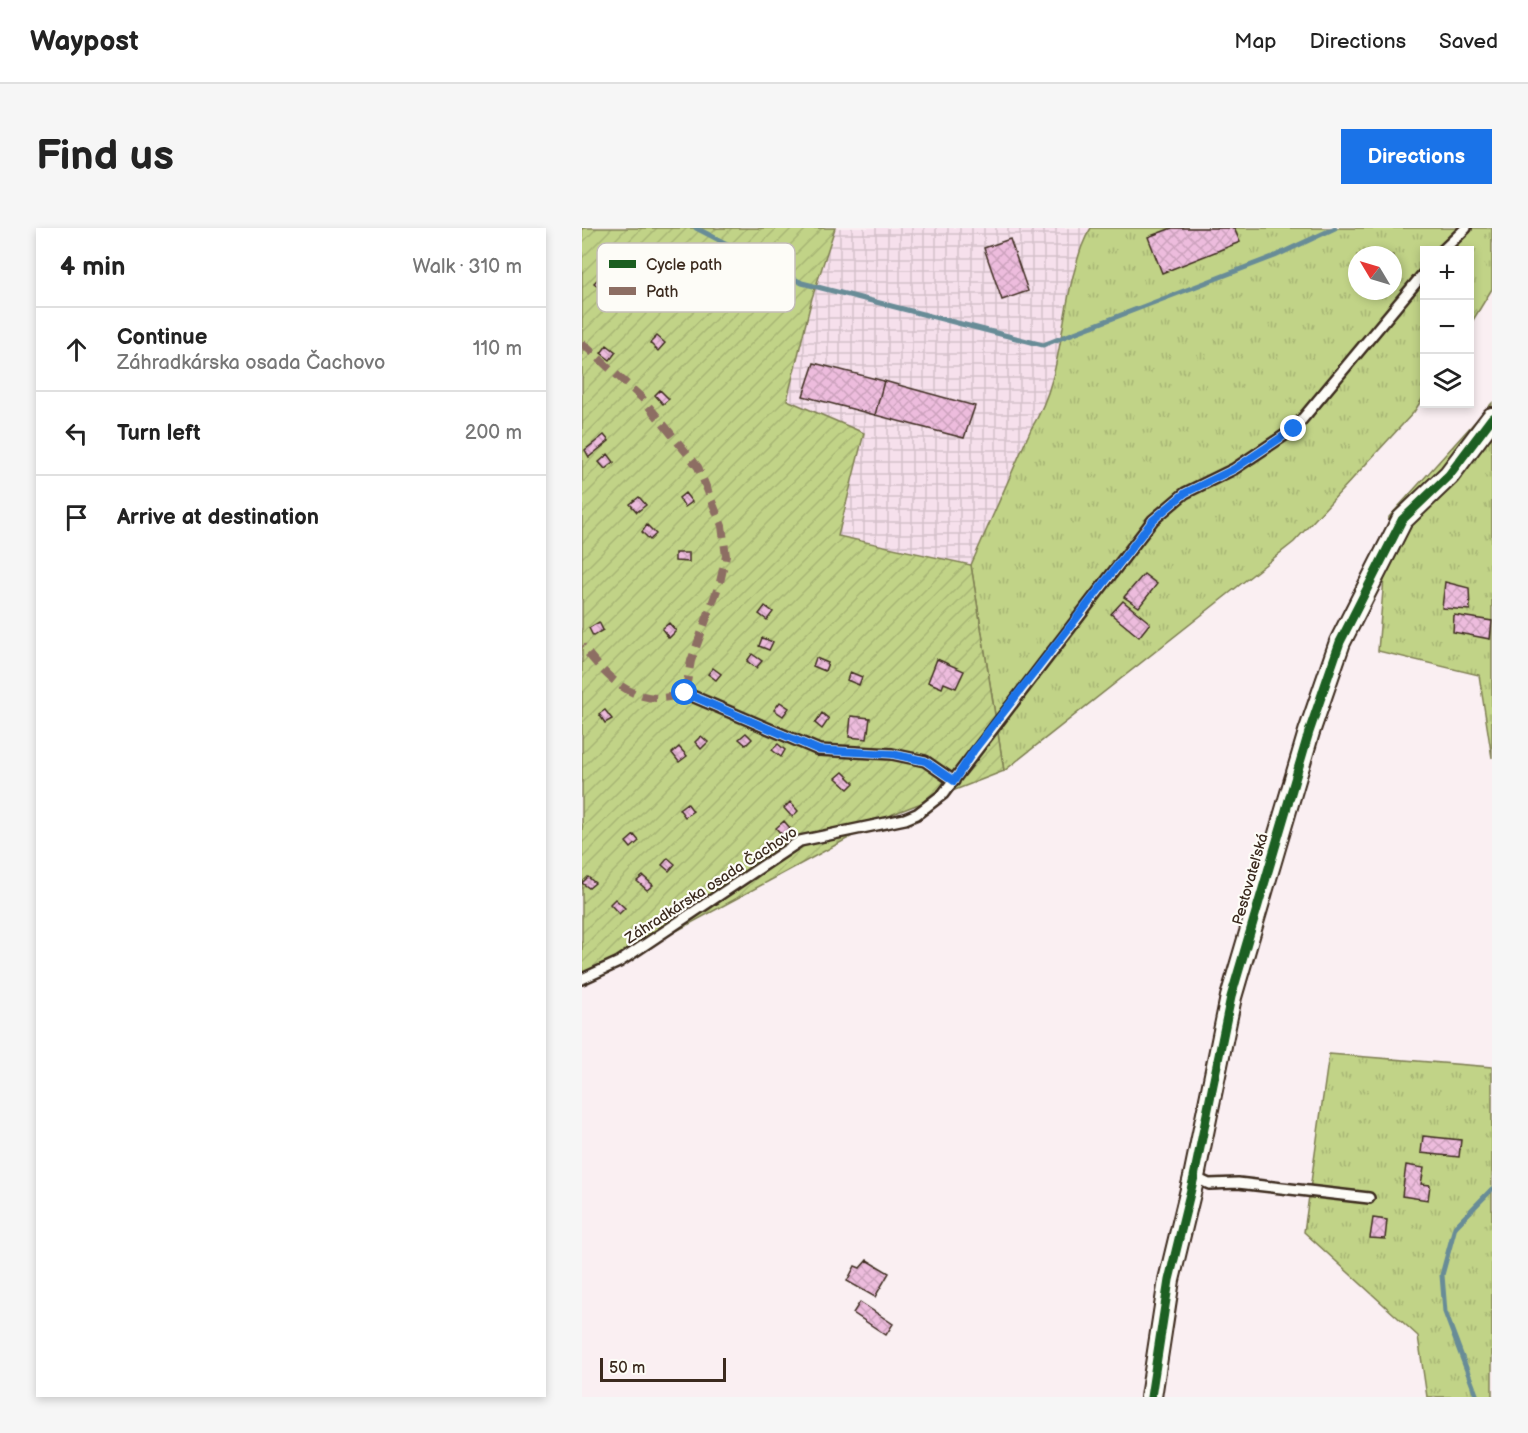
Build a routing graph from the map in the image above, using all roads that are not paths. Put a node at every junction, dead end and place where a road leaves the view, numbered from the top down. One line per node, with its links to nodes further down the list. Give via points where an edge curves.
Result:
1 (1466, 228): 2 (lane)
2 (1447, 246)
3 (1420, 279): 6 (lane, Záhradkárska osada Čachovo, via 1294,429 1234,469 1185,493 1153,520)
4 (1492, 418): 8 (street, Pestovateľská, via 1449,475 1402,520 1340,642 1309,732 1231,997)
5 (685, 693): 6 (lane, via 819,750 892,754 925,761)
6 (954, 781): 7 (lane, Záhradkárska osada Čachovo, via 917,814 905,819 800,841 620,962)
7 (582, 979)
8 (1194, 1177): 9 (lane, via 1209,1184 1238,1183); 10 (street, Pestovateľská, via 1169,1280)
9 (1369, 1198)
10 (1152, 1397)

